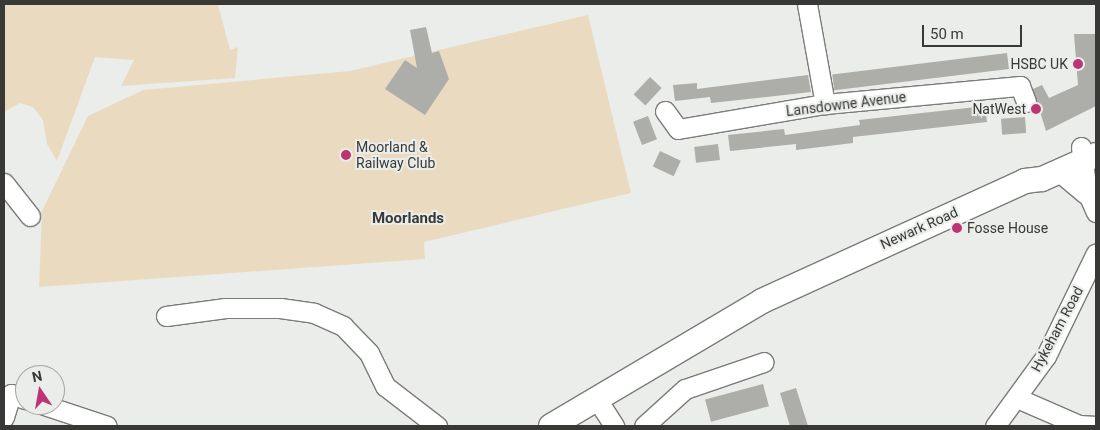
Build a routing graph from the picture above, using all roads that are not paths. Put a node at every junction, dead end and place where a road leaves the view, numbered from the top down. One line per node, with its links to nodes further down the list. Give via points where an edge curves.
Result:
1 (806, 4): 3 (street)
2 (1026, 102): 3 (street, Lansdowne Avenue, via 1020,86)
3 (825, 104): 4 (street, Lansdowne Avenue, via 678,129)
4 (665, 111)
5 (1091, 149): 6 (main road, Newark Road); 7 (main road, Newark Road, via 1039,168); 9 (street)
6 (1062, 171): 7 (main road, Newark Road); 9 (main road)
7 (1025, 181): 16 (main road, Newark Road, via 762,301)
8 (4, 183): 10 (street)
9 (1092, 202)
10 (30, 216)
11 (1096, 253): 15 (street, Hykeham Road, via 1046,356)
12 (166, 316): 20 (street, via 225,308 280,308 314,313 343,326 369,353 385,386)
13 (764, 362): 23 (street, via 685,389)
14 (13, 395): 18 (street)
15 (1017, 398): 24 (street, Hykeham Road); 25 (street, via 1079,425)
16 (598, 401): 21 (main road, Newark Road); 22 (street)
17 (65, 412): 19 (street)
18 (4, 417)
19 (107, 426)
20 (437, 426)
21 (551, 426)
22 (614, 426)
23 (644, 426)
24 (995, 426)
25 (1096, 426)

